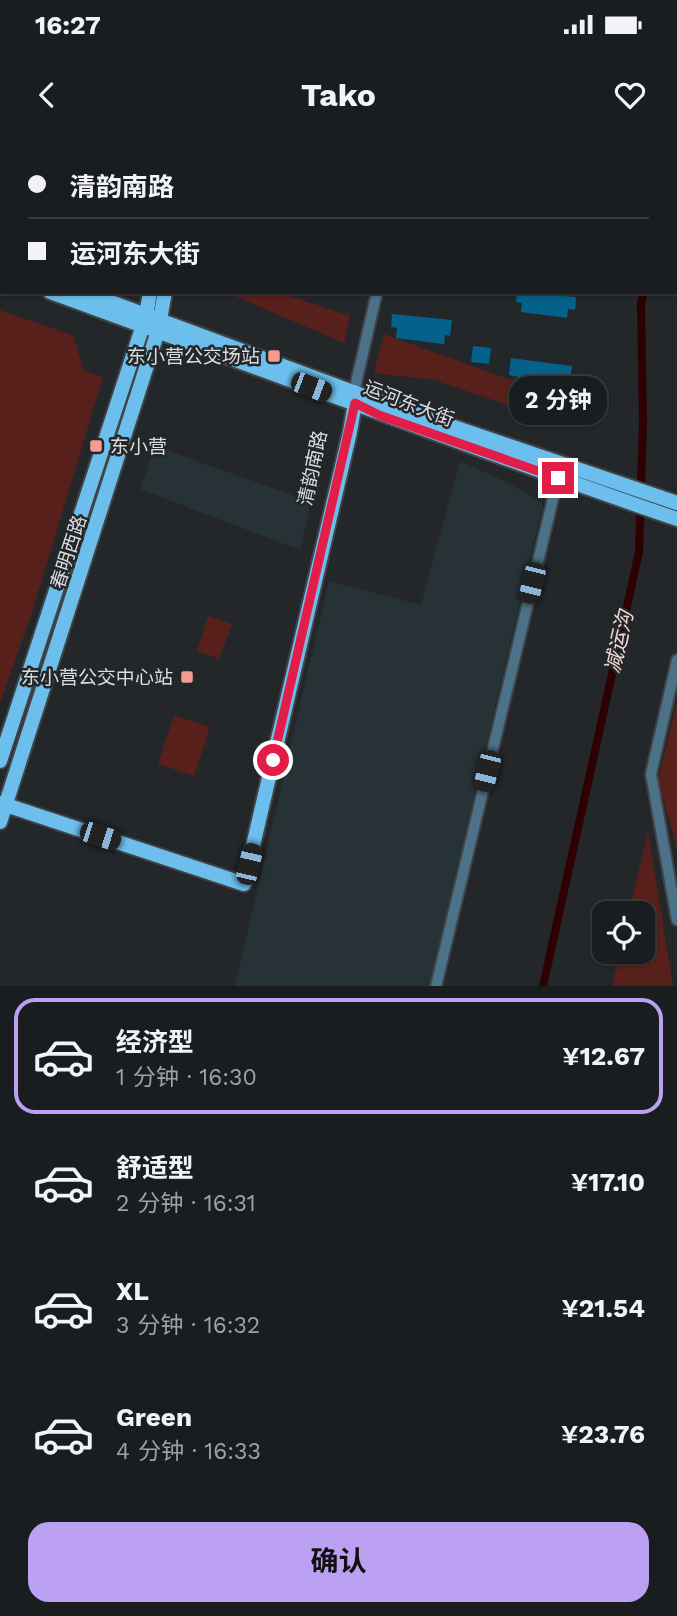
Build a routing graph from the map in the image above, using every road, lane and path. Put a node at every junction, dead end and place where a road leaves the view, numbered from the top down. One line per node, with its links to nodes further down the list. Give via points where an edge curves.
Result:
1 (56, 294): 6 (main road, 运河东大街)
2 (87, 294): 6 (main road, 运河东大街)
3 (150, 294): 6 (main road, 春明西路)
4 (164, 294): 6 (main road, 春明西路)
5 (377, 294): 7 (street)
6 (152, 324): 7 (main road, 运河东大街); 13 (main road, 春明西路); 14 (main road, 春明西路)
7 (352, 398): 8 (main road, 运河东大街, via 379,415); 9 (main road, 运河东大街); 14 (main road, 清韵南路, via 241,876)
8 (558, 478): 9 (main road, 运河东大街); 17 (street)
9 (607, 487): 10 (main road, 运河东大街); 11 (main road, 运河东大街)
10 (677, 503)
11 (677, 519)
12 (677, 660): 16 (street, via 651,774)
13 (0, 761)
14 (3, 800): 15 (main road, 春明西路)
15 (0, 821)
16 (677, 920)
17 (436, 986)

